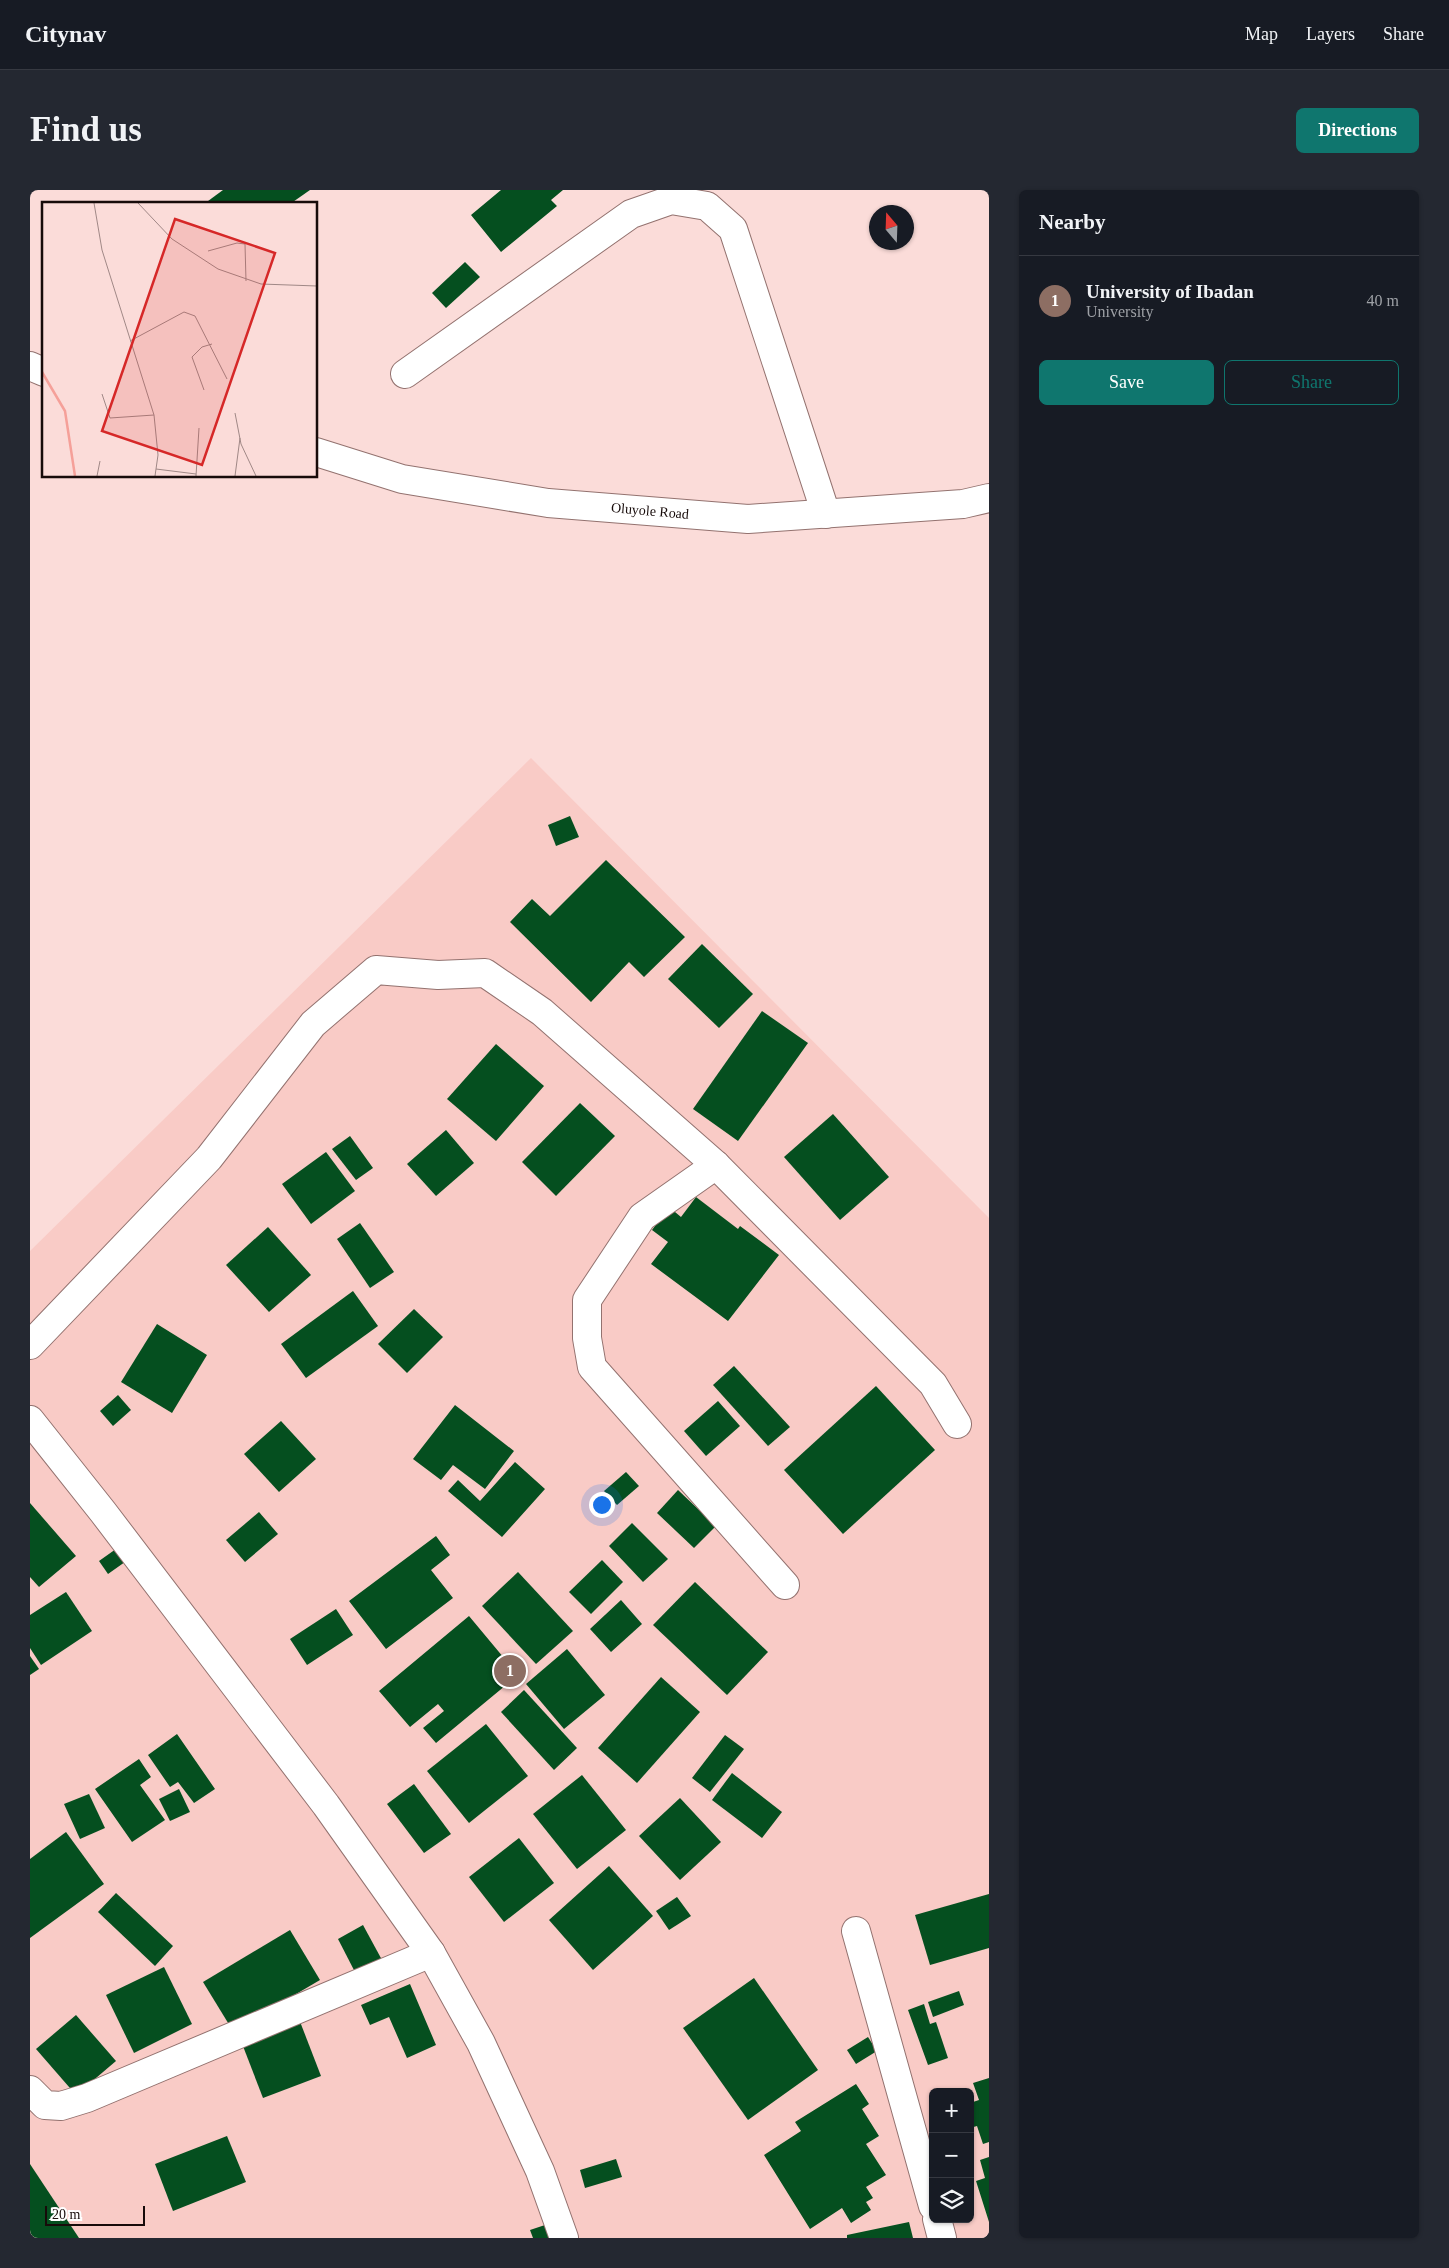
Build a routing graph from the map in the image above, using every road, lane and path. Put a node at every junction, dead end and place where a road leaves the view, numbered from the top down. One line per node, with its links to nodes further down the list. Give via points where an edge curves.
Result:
1 (30, 366): 2 (street)
2 (42, 371)
3 (405, 374): 6 (street, via 631,214 671,200 707,206 733,229)
4 (318, 453): 6 (street, Oluyole Road, via 402,479 548,502 748,519)
5 (989, 498): 6 (street, Oluyole Road, via 963,504)
6 (826, 514)
7 (716, 1165): 8 (street, via 542,1012 485,973 438,975 376,970 313,1024 209,1158); 10 (street, via 933,1384); 11 (street, via 642,1217 587,1300 587,1338 592,1367)
8 (30, 1345)
9 (30, 1420): 13 (street, via 320,1797)
10 (957, 1424)
11 (785, 1585)
12 (856, 1931): 15 (street)
13 (431, 1953): 14 (street, via 87,2098 61,2106 45,2105); 17 (street, via 481,2043 540,2171)
14 (30, 2090)
15 (929, 2192)
16 (937, 2223): 18 (street)
17 (564, 2238)
18 (942, 2238)

